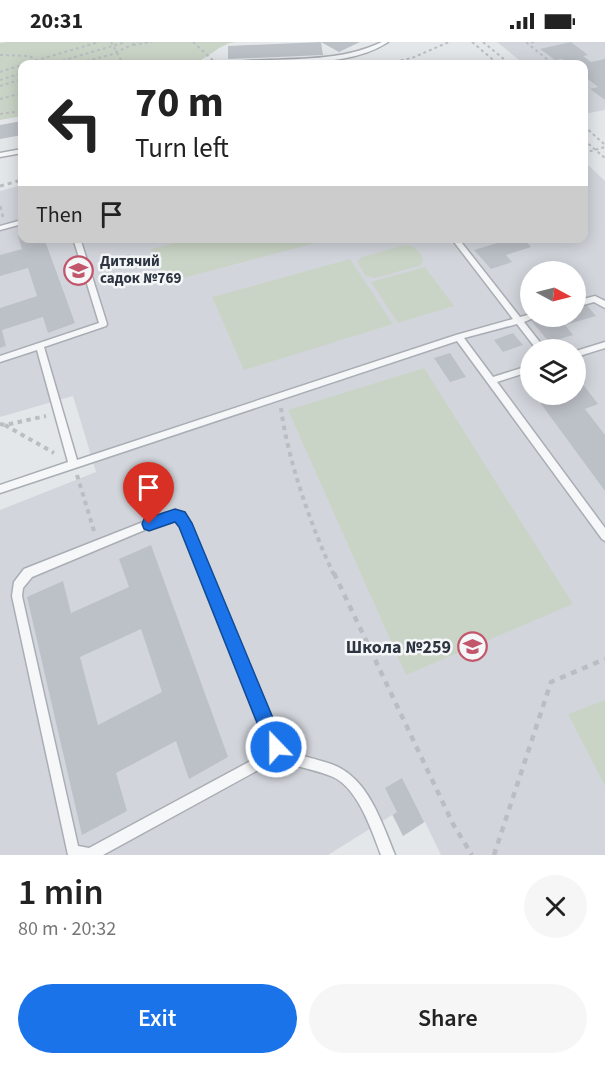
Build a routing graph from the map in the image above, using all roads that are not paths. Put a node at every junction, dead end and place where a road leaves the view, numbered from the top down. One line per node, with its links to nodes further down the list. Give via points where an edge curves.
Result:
1 (386, 42): 2 (lane, via 350,57)
2 (301, 60)
3 (18, 152): 4 (lane)
4 (0, 155)
5 (18, 223): 6 (lane)
6 (0, 228)
7 (78, 243): 15 (lane, via 103,324)
8 (458, 243): 11 (lane)
9 (586, 301): 10 (lane, via 595,299)
10 (605, 305)
11 (519, 321): 12 (lane); 13 (lane)
12 (459, 338): 19 (lane); 20 (lane)
13 (533, 339)
14 (605, 345): 16 (lane)
15 (40, 346): 17 (lane); 20 (lane)
16 (586, 351)
17 (0, 359)
18 (520, 371): 19 (lane)
19 (492, 380): 22 (lane)
20 (73, 463): 21 (lane)
21 (0, 489)
22 (605, 536)
23 (280, 752): 23 (lane, via 90,855 73,852 17,596 18,586 28,573 166,517 180,517); 24 (lane, via 339,773 354,784)
24 (388, 855)

